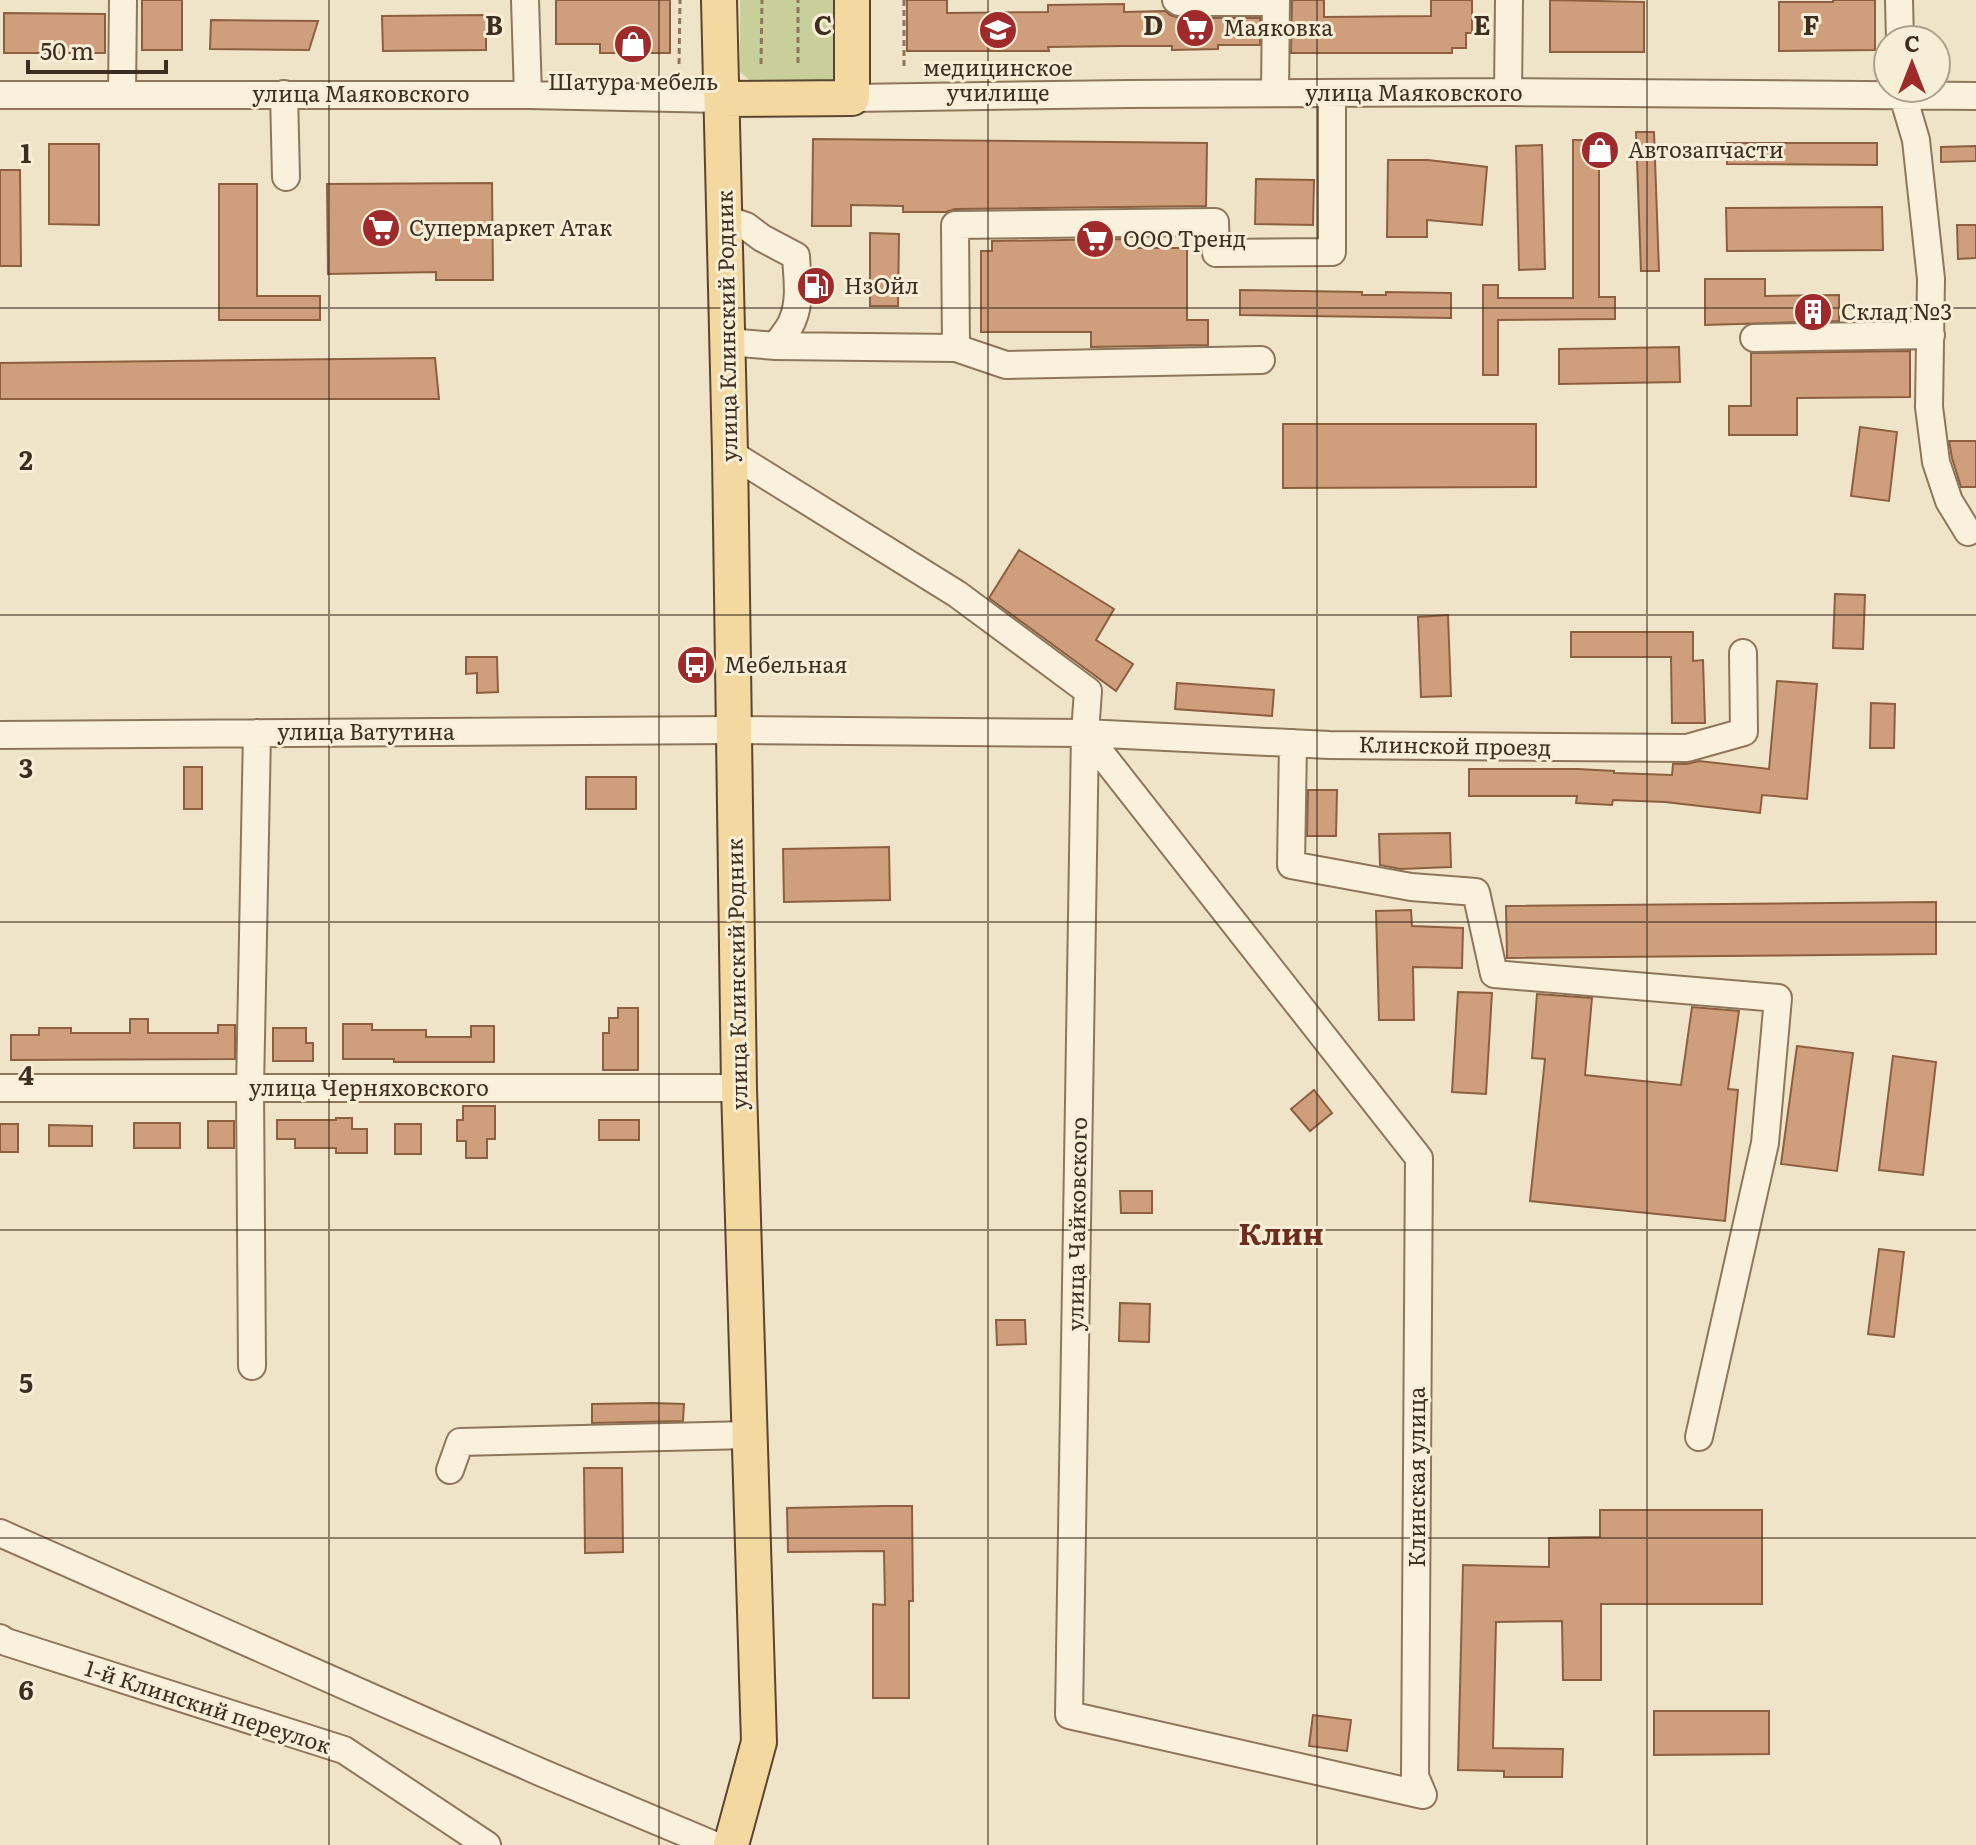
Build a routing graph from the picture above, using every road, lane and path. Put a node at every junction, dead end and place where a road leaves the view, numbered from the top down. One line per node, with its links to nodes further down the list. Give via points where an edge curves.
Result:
1 (123, 0): 24 (street)
2 (525, 0): 25 (street)
3 (680, 0): 15 (path)
4 (719, 0): 29 (main road, улица Клинский Родник)
5 (762, 0): 16 (path)
6 (798, 0): 14 (path)
7 (852, 0): 28 (main road)
8 (904, 0): 17 (path)
9 (1176, 0): 12 (street)
10 (1509, 0): 18 (street)
11 (1899, 0): 13 (street)
12 (1276, 1): 20 (street)
13 (1900, 24)
14 (798, 63)
15 (679, 64)
16 (761, 64)
17 (904, 67)
18 (1508, 92): 19 (street, улица Маяковского); 21 (street, улица Маяковского)
19 (1872, 92)
20 (1275, 93): 21 (street, улица Маяковского); 28 (street, улица Маяковского)
21 (1332, 93): 37 (street, via 1332,252 1216,253 1215,222 955,225)
22 (284, 94): 24 (street, улица Маяковского); 25 (street, улица Маяковского); 31 (street)
23 (0, 95): 24 (street, улица Маяковского)
24 (122, 95)
25 (528, 95): 29 (street, улица Маяковского)
26 (1952, 95): 27 (street, улица Маяковского)
27 (1976, 96)
28 (852, 98): 29 (main road)
29 (722, 99): 32 (main road, улица Клинский Родник)
30 (1906, 104): 33 (street, via 1916,140 1931,279)
31 (286, 177)
32 (725, 219): 35 (main road, улица Клинский Родник); 36 (street, via 796,256 793,322)
33 (1931, 335): 34 (street); 40 (street, via 1929,407 1936,462 1949,501)
34 (1754, 338)
35 (728, 342): 36 (street); 39 (main road, улица Клинский Родник)
36 (776, 346): 37 (street)
37 (956, 348): 38 (street, via 1006,365)
38 (1261, 360)
39 (730, 453): 42 (main road, улица Клинский Родник); 44 (street, улица Чайковского, via 957,594 1088,691)
40 (1968, 532)
41 (1743, 653): 46 (street, Клинской проезд, via 1744,732 1687,748)
42 (732, 730): 43 (street, улица Ватутина); 44 (street, улица Ватутина); 49 (main road, улица Клинский Родник)
43 (257, 733): 45 (street, улица Ватутина); 48 (street)
44 (1085, 733): 46 (street, Клинской проезд); 56 (street, Клинская улица, via 1419,1158 1415,1776); 56 (street, улица Чайковского, via 1069,1715)
45 (0, 735)
46 (1293, 743): 52 (street, via 1291,865 1411,887 1476,892 1494,974 1778,998 1765,1143)
47 (0, 1088): 48 (street, улица Черняховского)
48 (250, 1088): 49 (street, улица Черняховского); 50 (street)
49 (739, 1088): 51 (main road, улица Клинский Родник)
50 (252, 1366)
51 (749, 1435): 53 (street, via 460,1442); 59 (main road, улица Клинский Родник, via 759,1742)
52 (1699, 1437)
53 (450, 1470)
54 (0, 1533): 58 (street)
55 (0, 1638): 57 (street, 1-й Клинский переулок, via 344,1750)
56 (1423, 1795)
57 (487, 1845)
58 (714, 1845)
59 (731, 1845)

